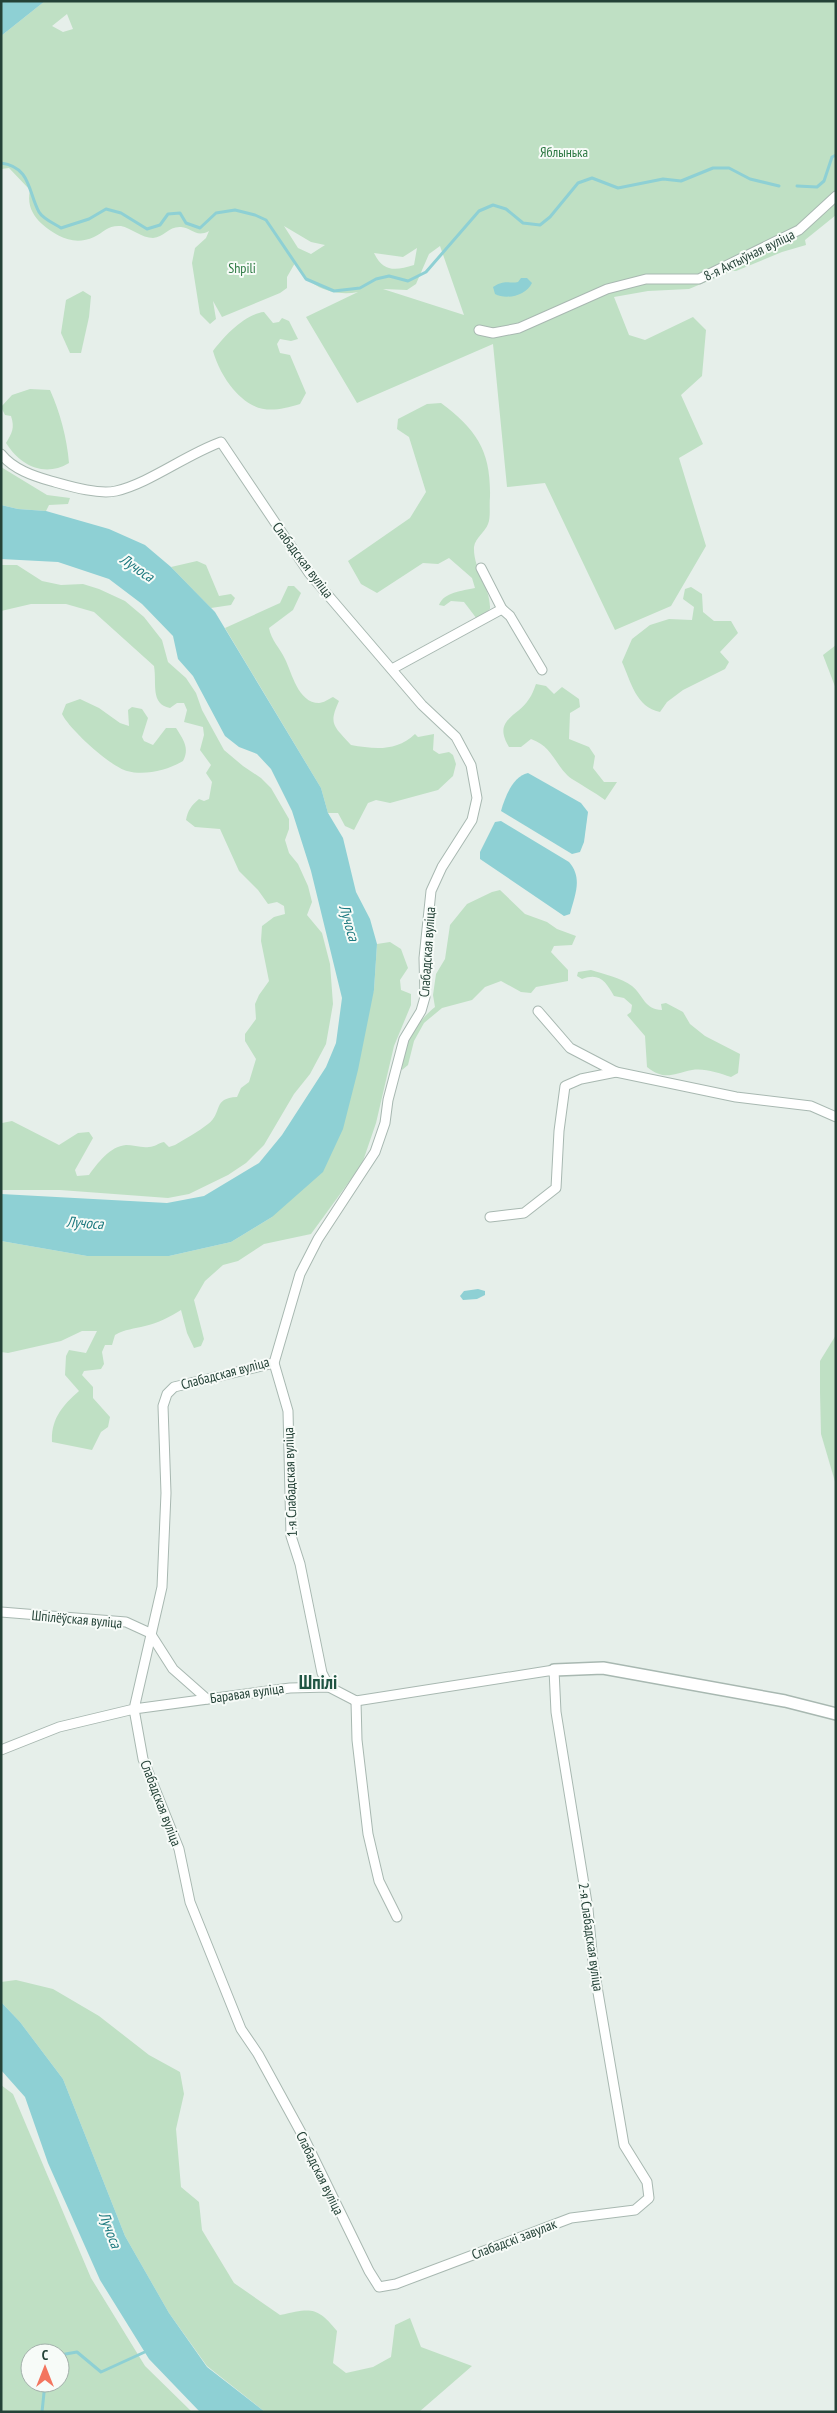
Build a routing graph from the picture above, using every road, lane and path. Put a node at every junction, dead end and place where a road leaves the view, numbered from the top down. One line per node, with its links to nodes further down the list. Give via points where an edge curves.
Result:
1 (836, 196): 2 (street, 8-я Актыўная вуліца, via 799,230 699,280 646,279 607,289 519,328 493,333)
2 (479, 330)
3 (1, 454): 6 (street, Слабадская вуліца, via 22,471 44,479 77,488 114,491 133,485 200,449 220,442 309,573)
4 (481, 568): 5 (street)
5 (502, 609): 6 (street); 7 (street, via 520,631)
6 (392, 669): 12 (street, Слабадская вуліца, via 456,738 471,765 477,798 472,820 431,891 424,958 425,997 421,1011 404,1039 375,1152 318,1239 300,1274)
7 (542, 670)
8 (538, 1011): 9 (street, via 570,1048)
9 (616, 1072): 10 (street, via 736,1097 811,1106); 11 (street, via 565,1086 556,1188 524,1213)
10 (836, 1117)
11 (490, 1217)
12 (274, 1363): 14 (street, Слабадская вуліца, via 174,1387 167,1394 163,1406 166,1493 162,1587); 16 (street, 1-я Слабадская вуліца, via 288,1411 291,1536 300,1564 322,1673)
13 (1, 1612): 14 (street, Шпілёўская вуліца, via 126,1622)
14 (150, 1632): 17 (street, via 173,1670); 19 (street, Слабадская вуліца)
15 (554, 1670): 18 (street); 20 (street, via 603,1668 785,1701); 23 (street, 2-я Слабадская вуліца, via 556,1712 624,2145 647,2182)
16 (329, 1687): 17 (street, Баравая вуліца, via 290,1688); 18 (street, Баравая вуліца)
17 (208, 1699): 19 (street, Баравая вуліца)
18 (356, 1701): 22 (street, via 357,1740 368,1834 379,1881)
19 (134, 1709): 21 (street, Баравая вуліца, via 59,1727); 24 (street, Слабадская вуліца, via 143,1759 178,1849 190,1902 241,2029 304,2138)
20 (836, 1714)
21 (1, 1750)
22 (397, 1917)
23 (649, 2198): 24 (street, Слабадскі завулак, via 635,2210 571,2218 396,2284)
24 (379, 2287)

